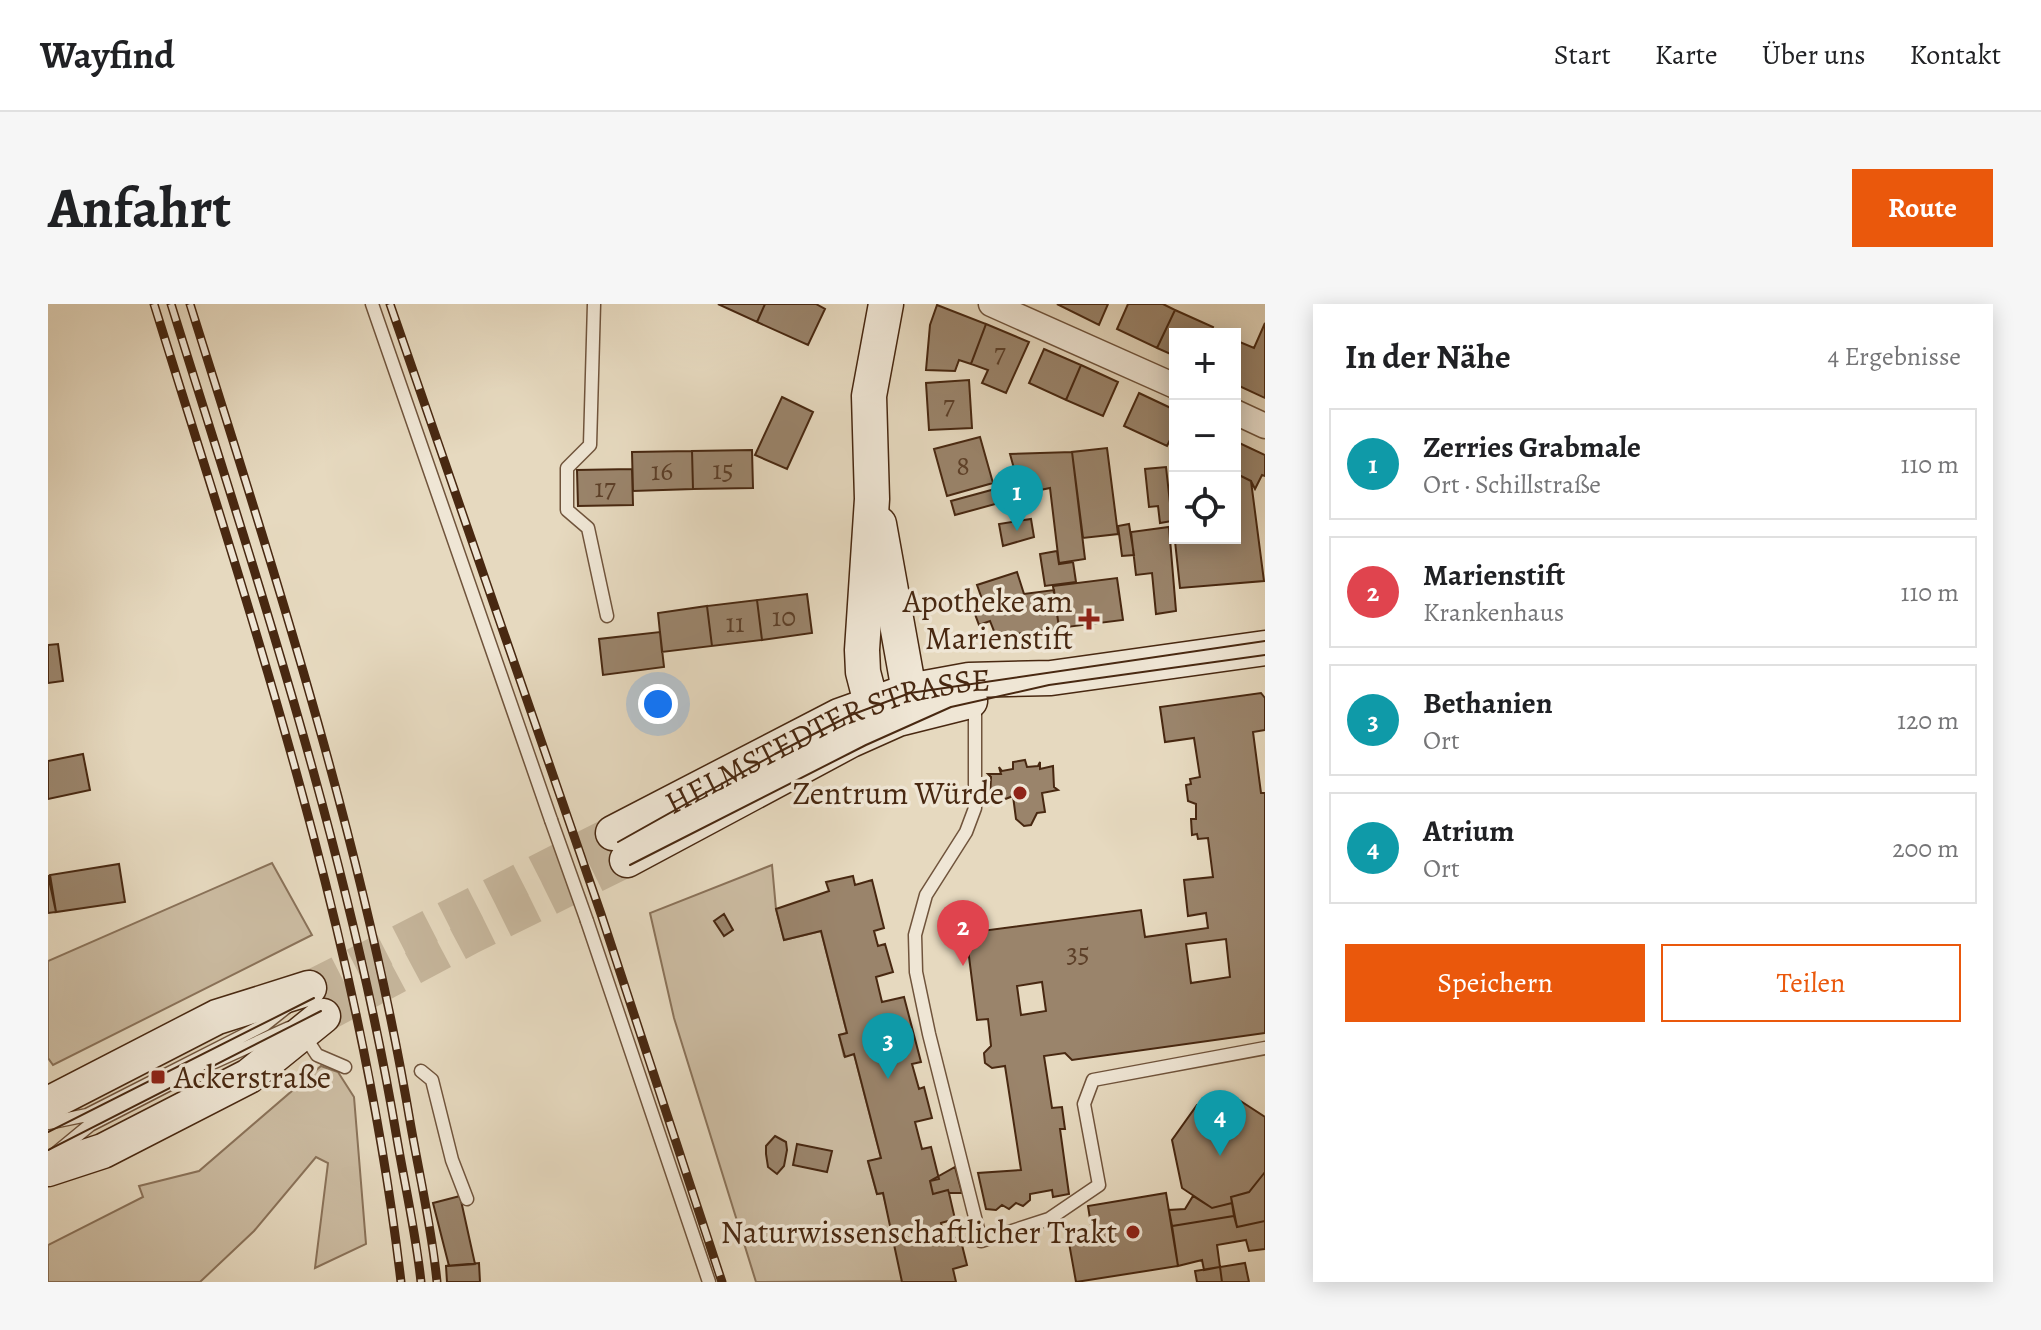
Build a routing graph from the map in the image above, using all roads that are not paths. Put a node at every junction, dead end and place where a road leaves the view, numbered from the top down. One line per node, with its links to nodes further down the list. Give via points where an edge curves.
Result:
1 (372, 304): 22 (lane, bridge)
2 (594, 304): 8 (lane, via 590,445 567,468 567,510 588,528)
3 (886, 304): 11 (main road, via 869,396 872,499 888,564)
4 (991, 304): 5 (street)
5 (1169, 383)
6 (1241, 415): 7 (street)
7 (1265, 426)
8 (607, 616)
9 (1265, 648): 10 (main road, HELMSTEDTER STRASSE)
10 (972, 690): 11 (main road, HELMSTEDTER STRASSE); 14 (lane, via 975,808 926,895 915,935 916,972 929,1034 981,1241 1049,1219 1099,1185 1084,1104 1093,1080)
11 (893, 704): 12 (main road, HELMSTEDTER STRASSE, via 773,780)
12 (620, 846)
13 (312, 1012): 15 (lane, via 317,1055); 17 (main road, via 217,1017); 18 (lane, via 264,1025 87,1115); 19 (lane, via 90,1125); 20 (main road, via 249,1076 103,1151)
14 (1265, 1048)
15 (345, 1067)
16 (421, 1071): 21 (lane, via 432,1080)
17 (48, 1104)
18 (48, 1123)
19 (48, 1160)
20 (48, 1169)
21 (467, 1199)
22 (709, 1282)

